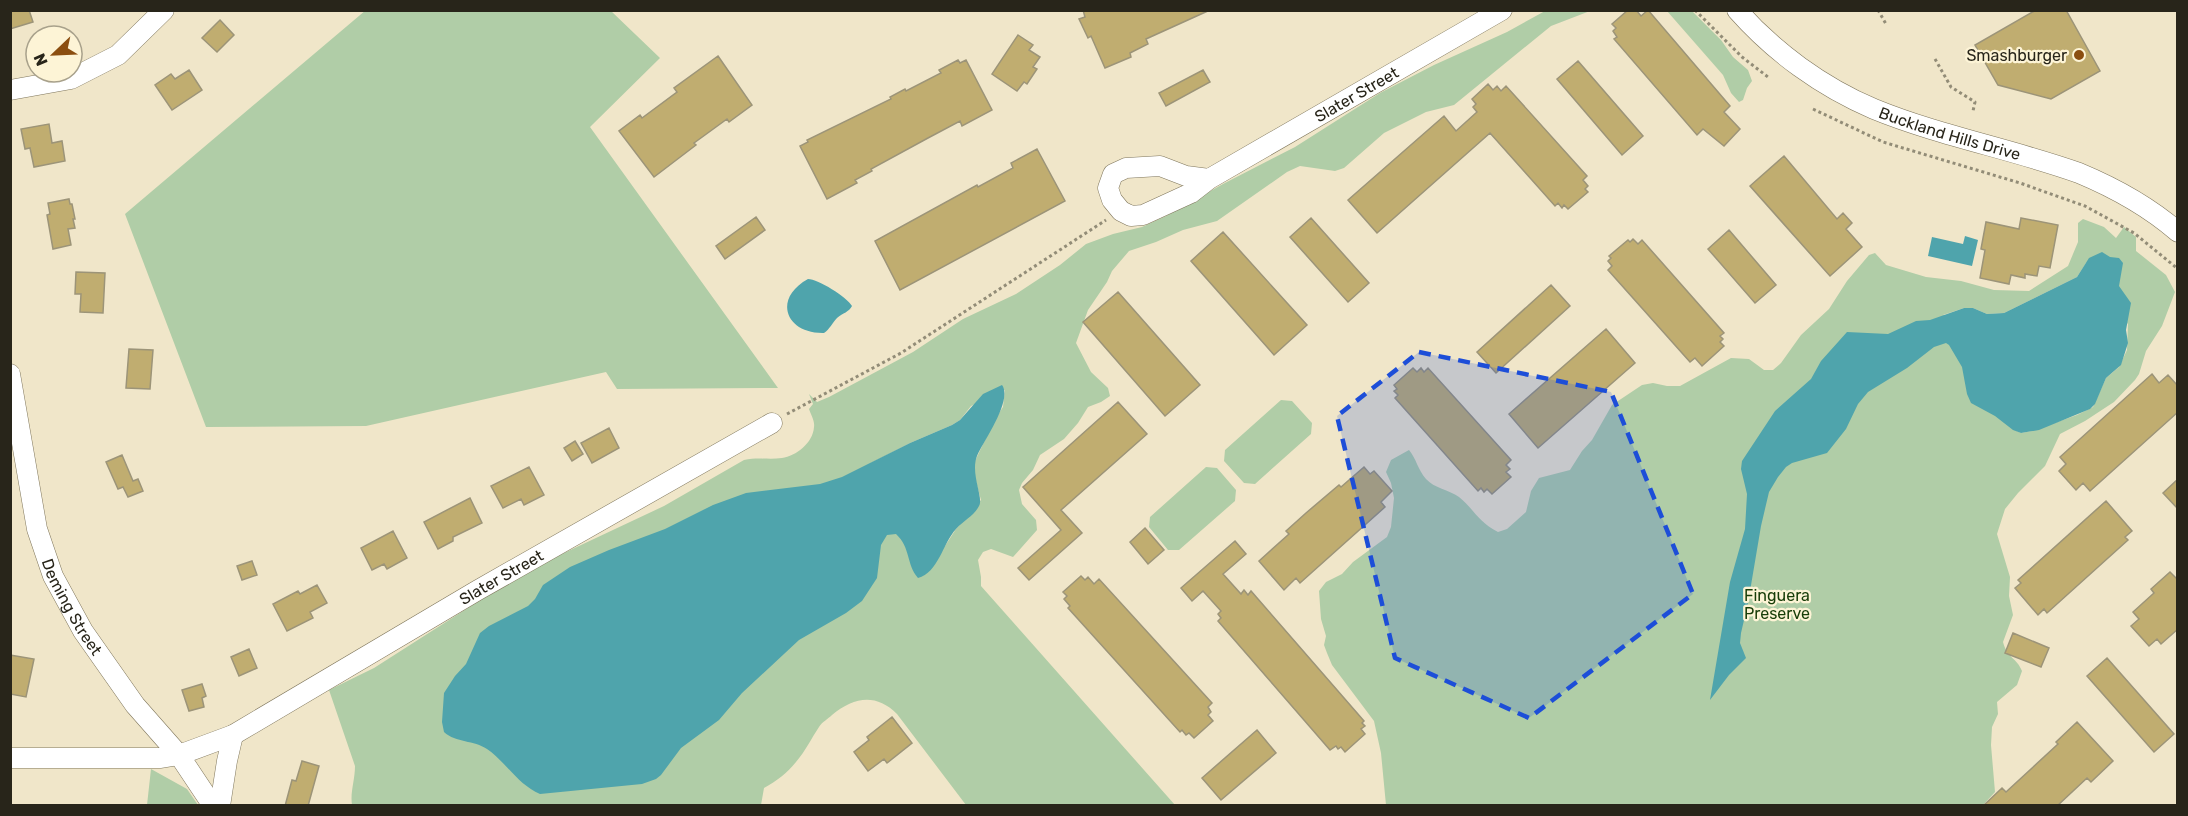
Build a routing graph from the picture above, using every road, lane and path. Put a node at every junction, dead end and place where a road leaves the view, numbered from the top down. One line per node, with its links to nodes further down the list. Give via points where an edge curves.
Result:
1 (164, 10): 9 (street, via 109,60 71,79)
2 (1502, 10): 12 (street, Slater Street)
3 (1695, 10): 8 (path)
4 (1737, 10): 14 (street, Buckland Hills Drive, via 1784,55 1850,98 1901,119 2079,173 2137,202)
5 (1878, 10): 6 (path)
6 (1886, 24)
7 (1935, 59): 11 (path, via 1951,87 1975,102)
8 (1768, 77)
9 (10, 90)
10 (1813, 109): 15 (path, via 1883,142 2085,206 2134,233)
11 (1973, 111)
12 (1209, 179): 13 (street, Slater Street, via 1191,194 1143,215 1131,216); 13 (street, via 1160,166 1126,168 1113,174 1108,188)
13 (1121, 211): 17 (path, via 901,353)
14 (2178, 232)
15 (2178, 269)
16 (10, 374): 19 (street, Deming Street, via 37,529 53,576 83,631 128,696)
17 (772, 423): 18 (street, Slater Street)
18 (233, 735): 19 (street, Slater Street); 22 (street)
19 (179, 755): 20 (street, Slater Street); 21 (street, Deming Street)
20 (10, 758)
21 (213, 806)
22 (220, 806)

